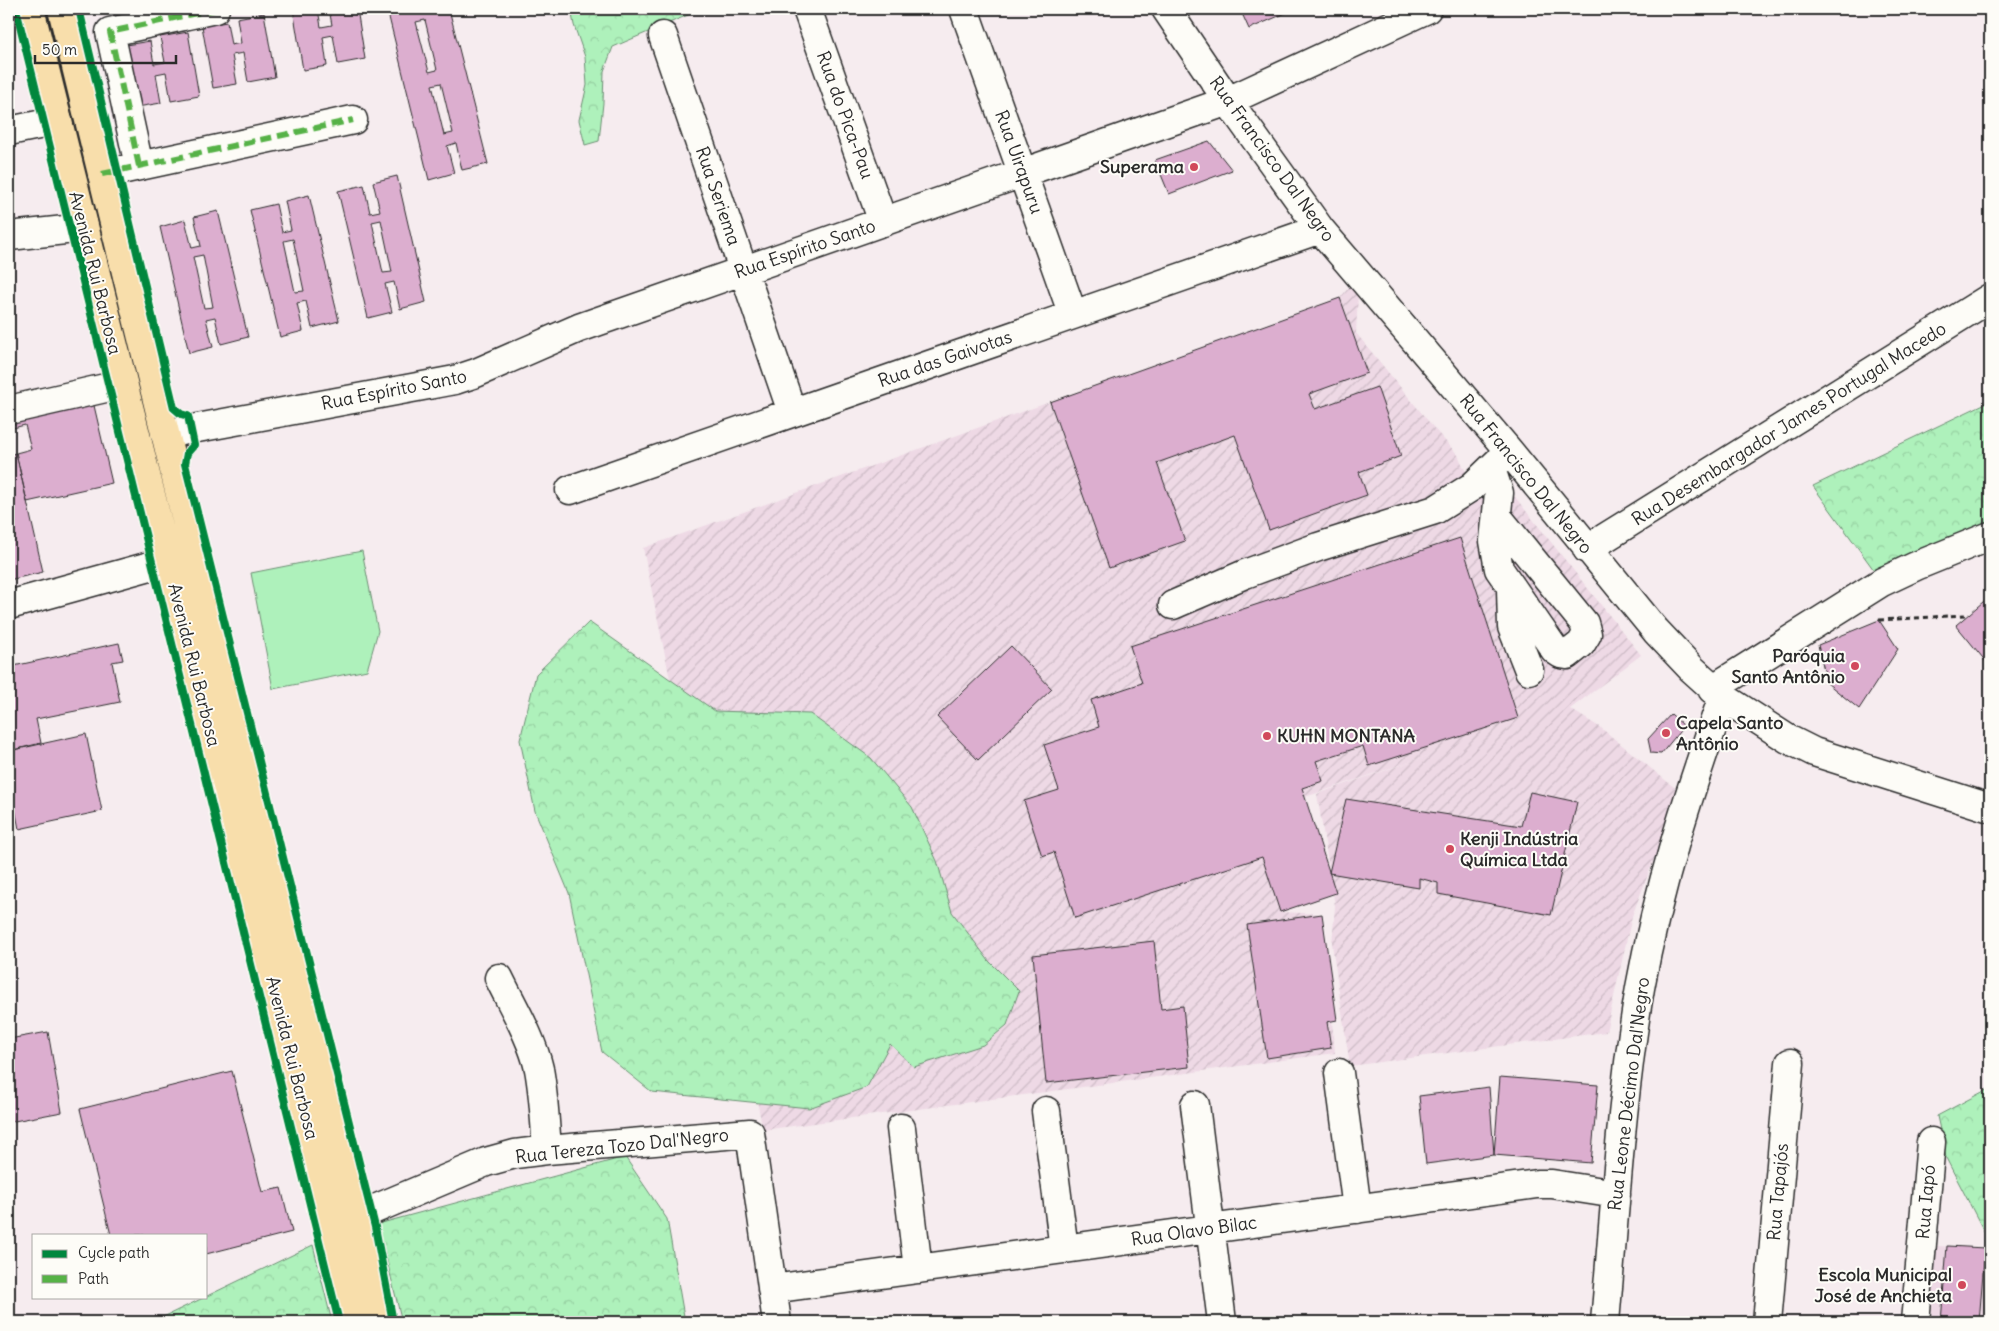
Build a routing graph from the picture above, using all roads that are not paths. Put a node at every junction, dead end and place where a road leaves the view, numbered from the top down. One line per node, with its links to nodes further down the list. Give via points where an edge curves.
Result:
1 (30, 9): 11 (main road, Avenida Rui Barbosa)
2 (62, 9): 15 (main road, Avenida Rui Barbosa)
3 (215, 9): 13 (street, via 110,32)
4 (808, 9): 16 (street, Rua do Pica-Pau)
5 (964, 9): 14 (street, Rua Uirapuru)
6 (1166, 9): 9 (street, Rua Francisco Dal Negro)
7 (1427, 9): 9 (street, Rua Espírito Santo)
8 (663, 36): 20 (street, Rua Seriema)
9 (1228, 101): 14 (street, Rua Espírito Santo); 18 (street, Rua Francisco Dal Negro)
10 (353, 120): 13 (street)
11 (58, 121): 12 (street); 17 (main road, Avenida Rui Barbosa)
12 (9, 131)
13 (139, 166): 15 (street)
14 (1023, 173): 16 (street, Rua Espírito Santo); 22 (street, Rua Uirapuru)
15 (102, 174): 26 (main road, Avenida Rui Barbosa)
16 (883, 222): 20 (street, Rua Espírito Santo)
17 (84, 228): 19 (street); 23 (main road, Avenida Rui Barbosa)
18 (1320, 229): 22 (street, Rua das Gaivotas); 27 (street, Rua Francisco Dal Negro)
19 (9, 236)
20 (744, 271): 25 (street, Rua Seriema); 26 (street, Rua Espírito Santo, via 579,328 455,380)
21 (1990, 298): 31 (street, Rua Desembargador James Portugal Macedo)
22 (1073, 315): 25 (street, Rua das Gaivotas)
23 (123, 384): 24 (street); 32 (main road, Avenida Rui Barbosa)
24 (9, 410)
25 (792, 412): 28 (street, Rua das Gaivotas)
26 (165, 434): 49 (main road, Avenida Rui Barbosa)
27 (1500, 460): 29 (street); 31 (street, Rua Francisco Dal Negro); 35 (street, via 1472,486 1435,510 1318,547)
28 (570, 490)
29 (1497, 516): 33 (street, via 1494,541 1499,570); 33 (street, via 1584,623 1587,634 1582,644 1567,655 1555,650)
30 (1990, 536): 37 (street, via 1882,582)
31 (1587, 549): 37 (street, Rua Francisco Dal Negro, via 1656,631)
32 (168, 561): 34 (street); 54 (main road, Avenida Rui Barbosa)
33 (1511, 588): 36 (street, via 1512,627)
34 (9, 605)
35 (1174, 605)
36 (1529, 670)
37 (1718, 693): 38 (street, Rua Francisco Dal Negro, via 1788,740 1814,752); 47 (street, Rua Leone Décimo Dal'Negro, via 1657,906 1633,1032)
38 (1988, 804)
39 (499, 978): 46 (street, via 528,1037 538,1068)
40 (1790, 1063): 59 (street, Rua Tapajós)
41 (1339, 1073): 48 (street)
42 (1195, 1104): 50 (street)
43 (1046, 1111): 51 (street)
44 (901, 1128): 52 (street)
45 (1931, 1142): 60 (street, Rua Iapó)
46 (547, 1150): 49 (street, Rua Tereza Tozo Dal'Negro, via 486,1162); 53 (street, Rua Tereza Tozo Dal'Negro, via 750,1133)
47 (1616, 1194): 48 (street, Rua Olavo Bilac, via 1537,1184); 58 (street, Rua Leone Décimo Dal'Negro)
48 (1358, 1209): 50 (street, Rua Olavo Bilac)
49 (356, 1217): 55 (main road, Avenida Rui Barbosa)
50 (1210, 1229): 51 (street, Rua Olavo Bilac); 57 (street)
51 (1064, 1249): 52 (street, Rua Olavo Bilac)
52 (918, 1269): 53 (street, Rua Olavo Bilac)
53 (772, 1289): 56 (street)
54 (357, 1322)
55 (381, 1322)
56 (777, 1322)
57 (1222, 1322)
58 (1605, 1322)
59 (1767, 1322)
60 (1915, 1322)

